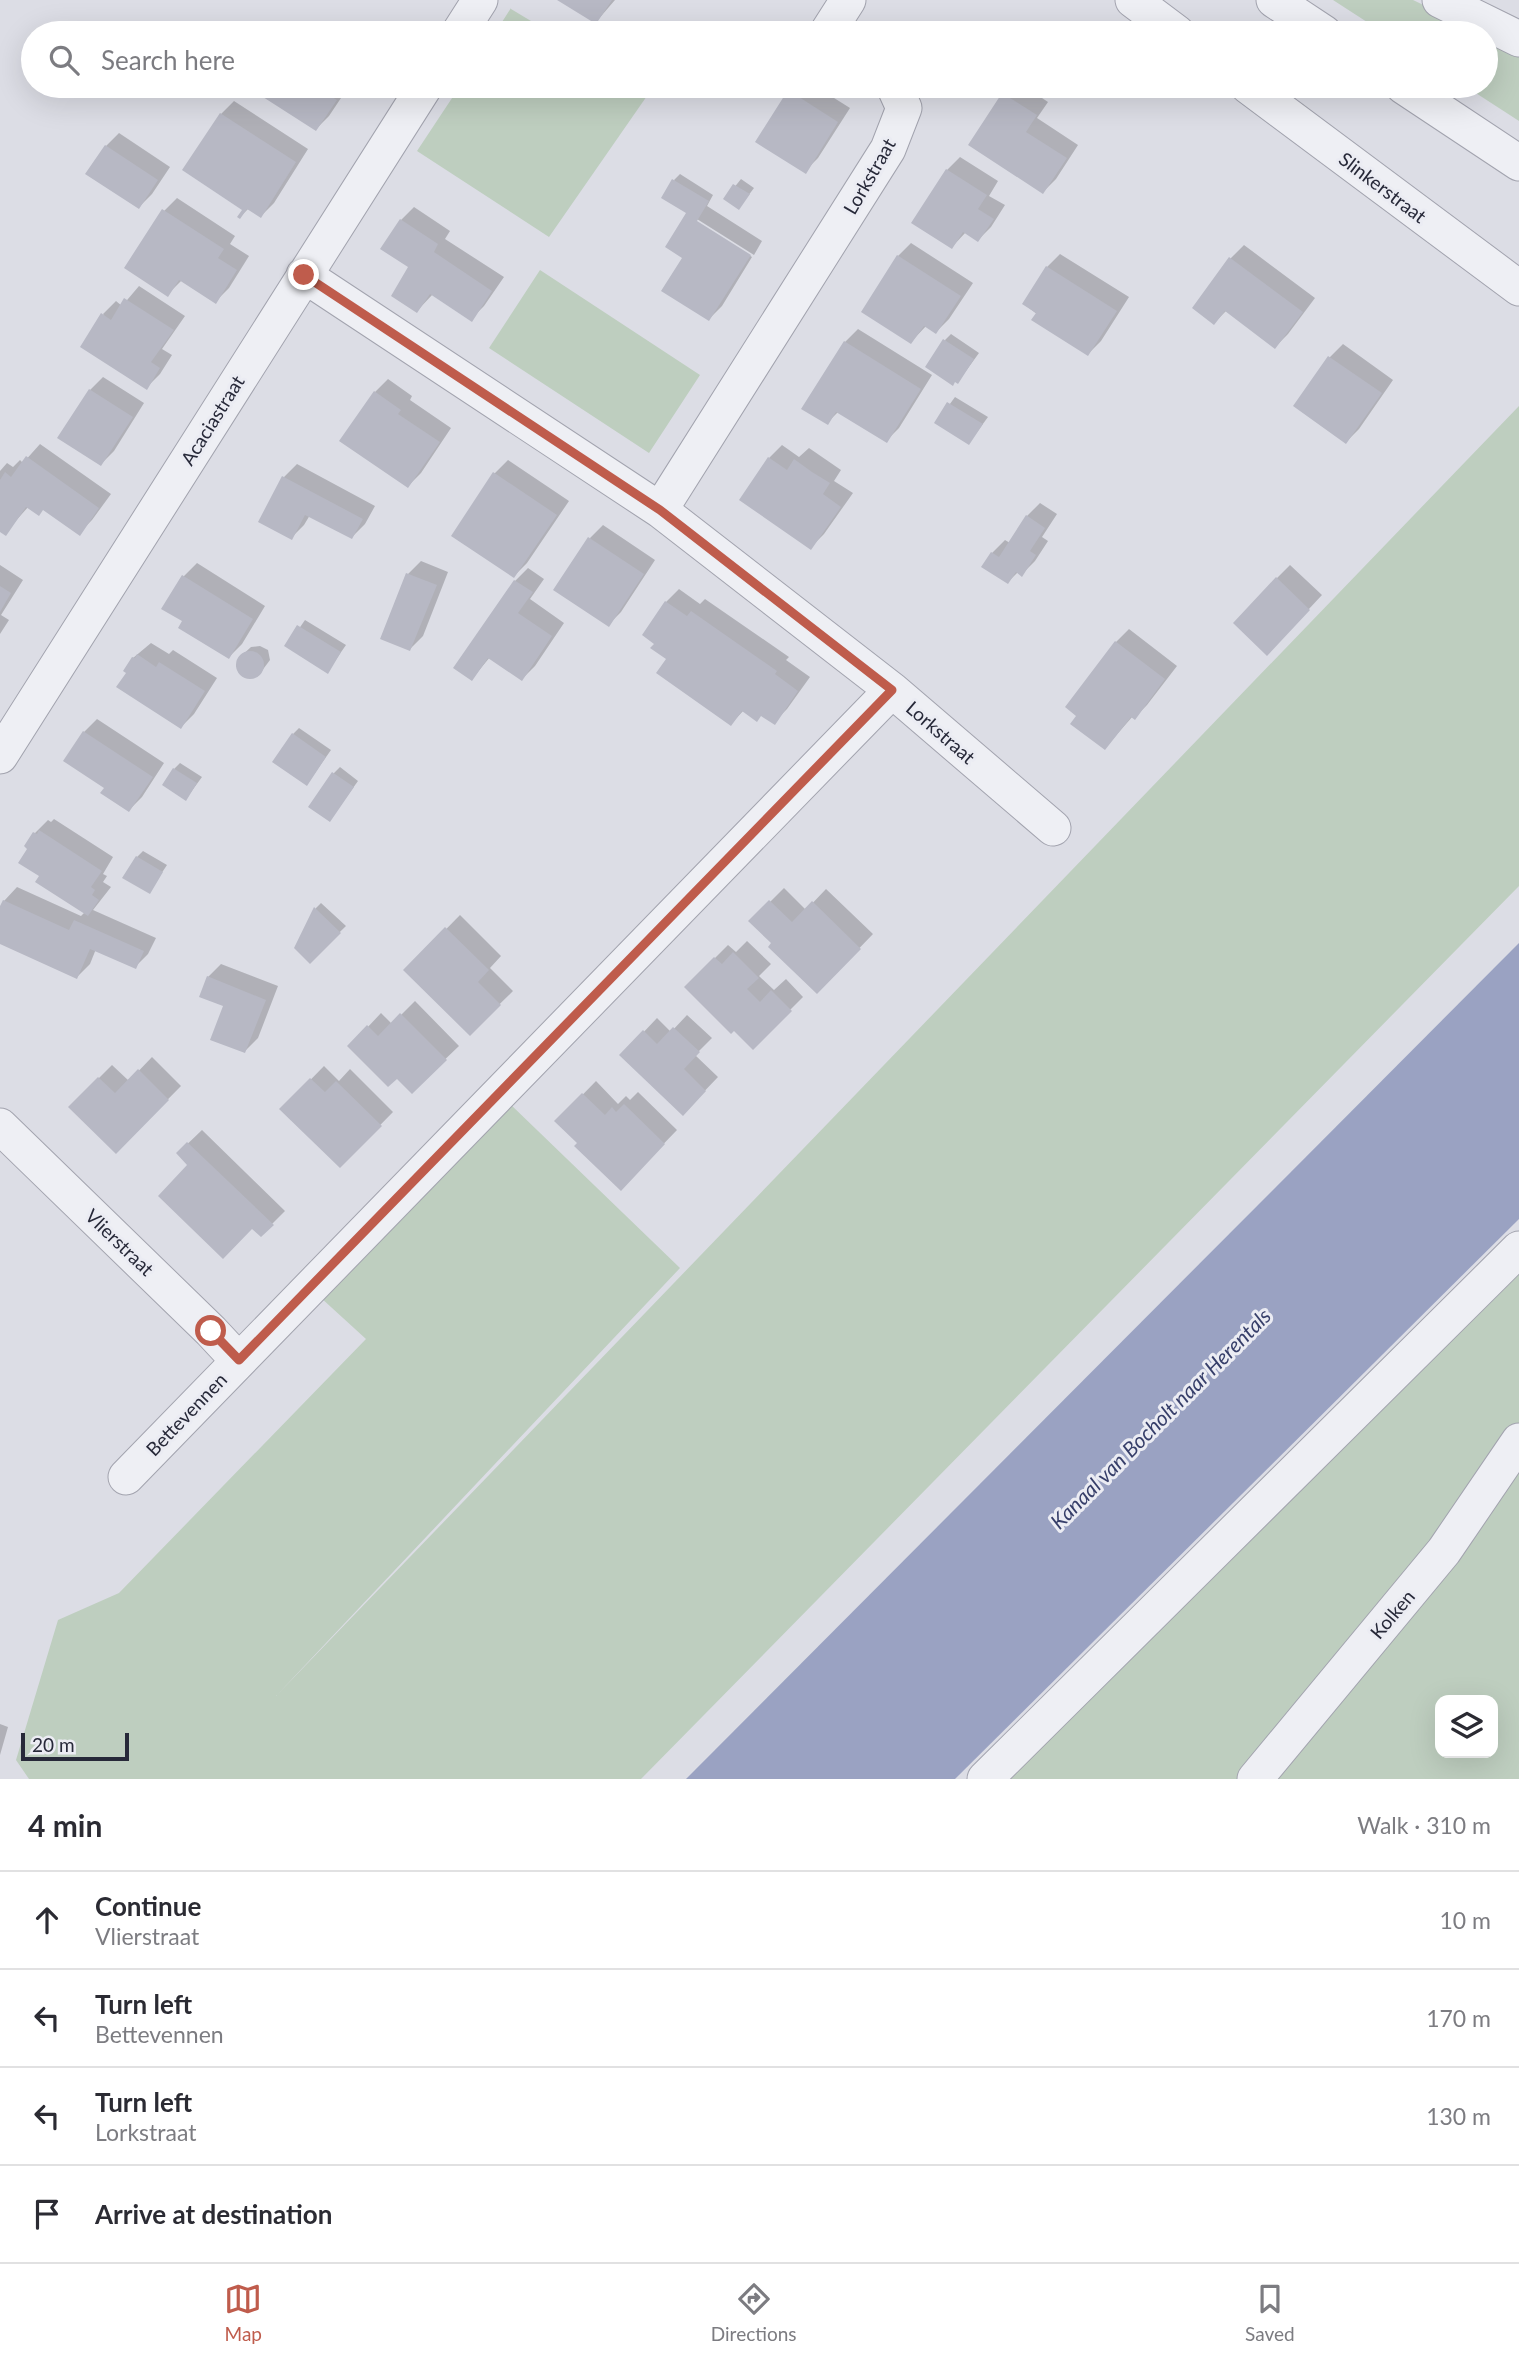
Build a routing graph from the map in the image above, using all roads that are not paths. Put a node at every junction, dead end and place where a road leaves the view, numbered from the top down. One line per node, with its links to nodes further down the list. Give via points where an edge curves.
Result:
1 (480, 0): 6 (street)
2 (848, 0): 7 (street)
3 (1133, 0): 8 (street)
4 (1274, 0): 9 (street)
5 (1440, 0): 10 (street)
6 (467, 21)
7 (835, 21)
8 (1161, 21)
9 (1306, 21)
10 (1483, 21)
11 (1498, 29): 12 (street)
12 (1519, 39)
13 (417, 98): 18 (street, Acaciastraat)
14 (899, 98): 20 (street, Lorkstraat, via 904,108 888,149)
15 (1264, 98): 19 (street, Slinkerstraat)
16 (1421, 98): 17 (street)
17 (1519, 163)
18 (304, 275): 20 (street, Lorkstraat); 22 (street, Acaciastraat)
19 (1519, 288)
20 (660, 510): 21 (street, Lorkstraat)
21 (892, 690): 23 (street, Lorkstraat); 26 (street, Bettevennen)
22 (0, 755)
23 (1053, 828)
24 (0, 1126): 26 (street, Vlierstraat)
25 (1519, 1249): 29 (street)
26 (239, 1360): 28 (street, Bettevennen)
27 (1519, 1441): 30 (street, Kolken, via 1444,1550)
28 (126, 1477)
29 (985, 1779)
30 (1255, 1779)

